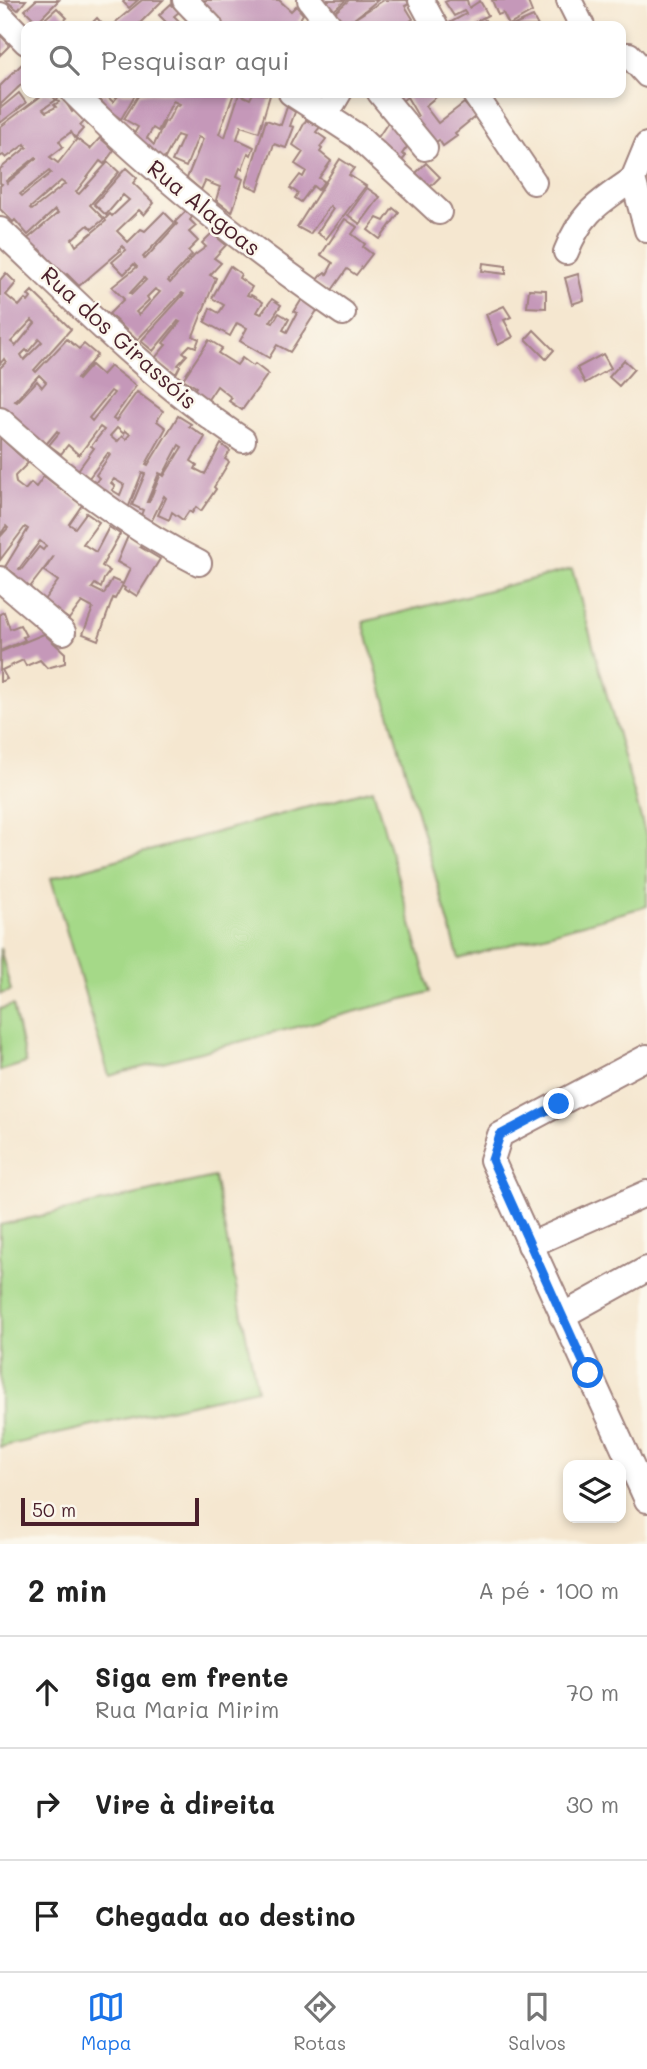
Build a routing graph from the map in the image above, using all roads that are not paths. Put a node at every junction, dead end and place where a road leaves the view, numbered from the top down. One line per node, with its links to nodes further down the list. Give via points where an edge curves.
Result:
1 (185, 0): 6 (street)
2 (310, 0): 7 (street)
3 (421, 0): 8 (street)
4 (569, 0): 9 (street)
5 (0, 15): 10 (street)
6 (205, 21)
7 (326, 21)
8 (432, 21)
9 (580, 21)
10 (21, 38)
11 (626, 56): 12 (street)
12 (647, 75)
13 (79, 98): 27 (street, Rua Alagoas, via 199,206)
14 (299, 98): 18 (street)
15 (336, 98): 18 (street)
16 (384, 98): 20 (street)
17 (477, 98): 22 (street)
18 (326, 115): 23 (street, via 357,136)
19 (647, 145): 21 (street)
20 (425, 148)
21 (634, 179): 25 (street); 26 (street, via 589,210)
22 (534, 183)
23 (439, 212)
24 (0, 230): 29 (street, Rua dos Girassóis, via 124,348)
25 (647, 230)
26 (566, 252)
27 (343, 313)
28 (0, 421): 30 (street, via 131,525)
29 (243, 440)
30 (199, 563)
31 (0, 579): 32 (street)
32 (63, 632)
33 (647, 1057): 35 (street, via 500,1135 492,1160)
34 (647, 1193): 35 (street)
35 (530, 1245): 37 (street)
36 (647, 1269): 37 (street)
37 (562, 1316): 38 (street)
38 (647, 1500)

